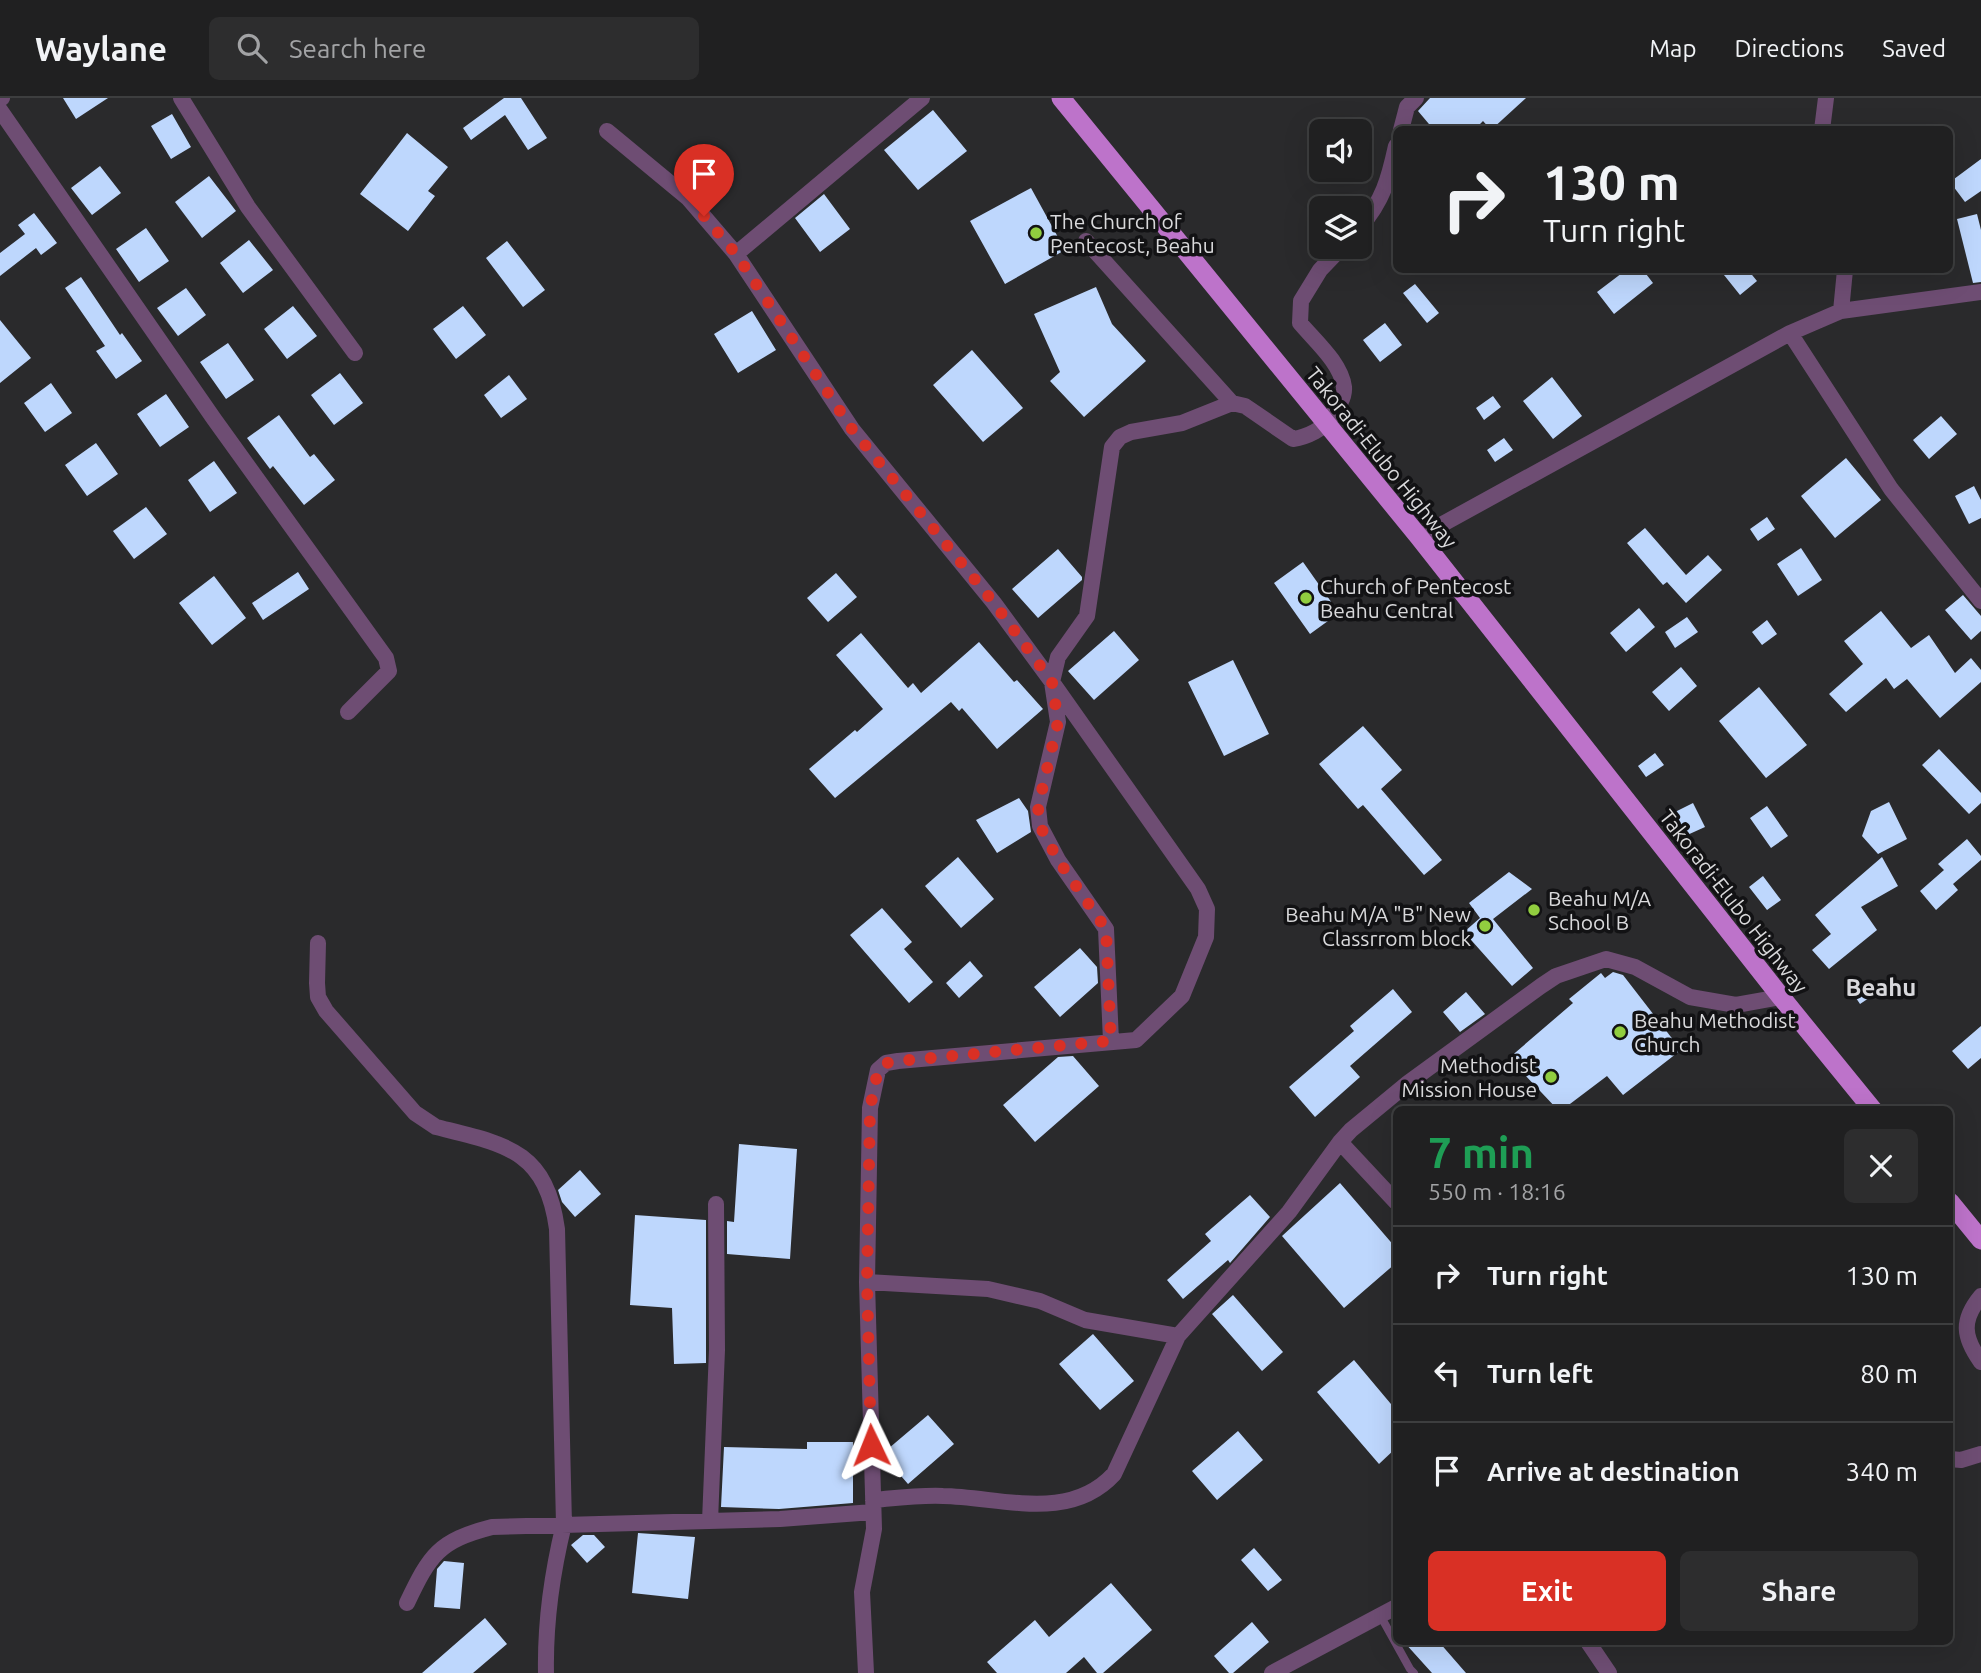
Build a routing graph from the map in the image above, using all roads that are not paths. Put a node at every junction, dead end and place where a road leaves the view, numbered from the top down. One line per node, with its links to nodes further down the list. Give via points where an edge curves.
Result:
1 (181, 98): 19 (street, via 248,207)
2 (922, 98): 13 (street)
3 (1061, 98): 21 (highway, Takoradi-Elubo Highway)
4 (1416, 98): 7 (street, via 1407,107)
5 (1826, 98): 8 (street)
6 (0, 110): 25 (street, via 386,658 389,671)
7 (1402, 126)
8 (1822, 126)
9 (607, 131): 13 (street, via 688,198)
10 (1393, 158): 11 (street, via 1386,187)
11 (1372, 212)
12 (1086, 241): 20 (street)
13 (736, 254): 24 (street, via 852,429)
14 (1331, 259): 21 (street, via 1301,301 1300,323 1338,369 1344,388)
15 (1845, 273): 17 (street)
16 (1981, 292): 17 (street)
17 (1841, 311): 18 (street)
18 (1790, 333): 22 (street); 23 (street, via 1891,489)
19 (355, 353)
20 (1232, 403): 21 (street, via 1245,406 1293,439); 24 (street, via 1182,423 1131,432 1112,447 1087,616 1058,657)
21 (1327, 424): 22 (highway, Takoradi-Elubo Highway)
22 (1419, 537): 27 (highway, Takoradi-Elubo Highway)
23 (1981, 601)
24 (1052, 682): 28 (street, via 1058,722 1038,807 1040,826 1106,929); 28 (street, via 1208,909 1206,937 1182,996 1136,1040)
25 (348, 712)
26 (318, 943): 43 (street, via 318,997 415,1113 436,1127 507,1146 524,1157 534,1167 555,1211)
27 (1780, 997): 29 (highway, Takoradi-Elubo Highway); 30 (street, via 1736,1005 1690,997 1635,967 1606,959 1577,968 1541,986 1408,1083)
28 (1111, 1041): 35 (street, via 898,1061 878,1070 870,1108)
29 (1870, 1106)
30 (1339, 1142): 31 (street); 37 (street, via 1289,1212)
31 (1393, 1199)
32 (716, 1204): 42 (street, via 717,1350)
33 (1953, 1206): 34 (highway)
34 (1981, 1240)
35 (867, 1282): 37 (street, via 988,1289 1040,1301 1085,1320); 41 (street)
36 (1981, 1296): 38 (street, via 1970,1309 1966,1328)
37 (1178, 1336): 41 (street, via 1114,1474 1087,1496 1050,1505 943,1496)
38 (1981, 1362)
39 (1981, 1454): 40 (street)
40 (1953, 1459)
41 (873, 1506): 42 (street); 51 (street, via 873,1538 862,1592)
42 (710, 1521): 43 (street)
43 (564, 1524): 44 (street, via 492,1527 453,1540 430,1560); 50 (street, via 551,1592)
44 (407, 1603)
45 (1393, 1608): 46 (street)
46 (1380, 1615): 47 (lane); 52 (street)
47 (1393, 1638)
48 (1397, 1645): 53 (lane)
49 (1590, 1645): 54 (street)
50 (546, 1673)
51 (866, 1673)
52 (1272, 1673)
53 (1414, 1673)
54 (1609, 1673)

